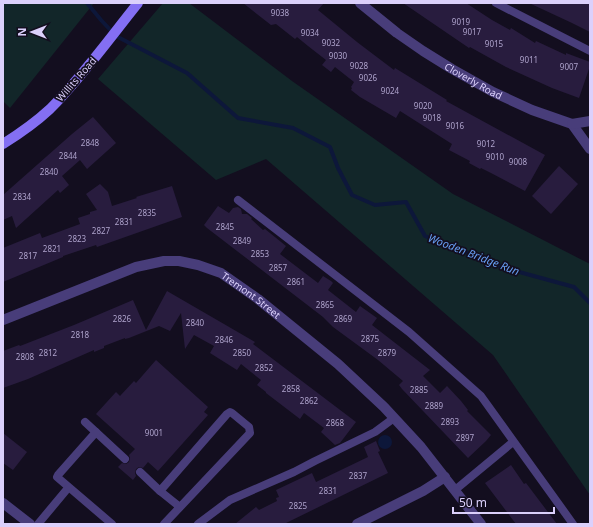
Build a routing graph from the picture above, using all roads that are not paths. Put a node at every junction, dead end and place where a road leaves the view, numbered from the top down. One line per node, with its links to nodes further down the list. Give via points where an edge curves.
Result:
1 (138, 3): 7 (street, Willits Road, via 49,110)
2 (360, 3): 6 (street, Cloverly Road, via 398,33 452,69 532,110)
3 (496, 3): 4 (lane)
4 (590, 51)
5 (590, 120): 6 (street)
6 (572, 124): 8 (street)
7 (3, 144)
8 (590, 149)
9 (238, 200): 14 (lane, via 409,332 481,396)
10 (3, 320): 11 (street, Tremont Street, via 136,267 164,261 198,265 221,273 258,299 338,364)
11 (394, 418): 17 (street, Tremont Street); 27 (lane, via 375,432 230,500)
12 (85, 422): 13 (lane)
13 (96, 432): 15 (lane); 18 (lane, via 58,474 58,479)
14 (513, 442): 20 (lane); 30 (lane)
15 (125, 459)
16 (140, 472): 19 (lane)
17 (445, 477): 20 (street, Tremont Street); 28 (street)
18 (68, 488): 24 (lane); 25 (lane)
19 (160, 490): 22 (lane); 22 (lane, via 227,414 232,413 249,427 250,433)
20 (455, 490): 29 (street, Tremont Street)
21 (3, 503): 23 (street)
22 (180, 507): 26 (lane)
23 (30, 524)
24 (38, 524)
25 (112, 524)
26 (164, 524)
27 (198, 524)
28 (357, 524)
29 (481, 524)
30 (573, 524)

